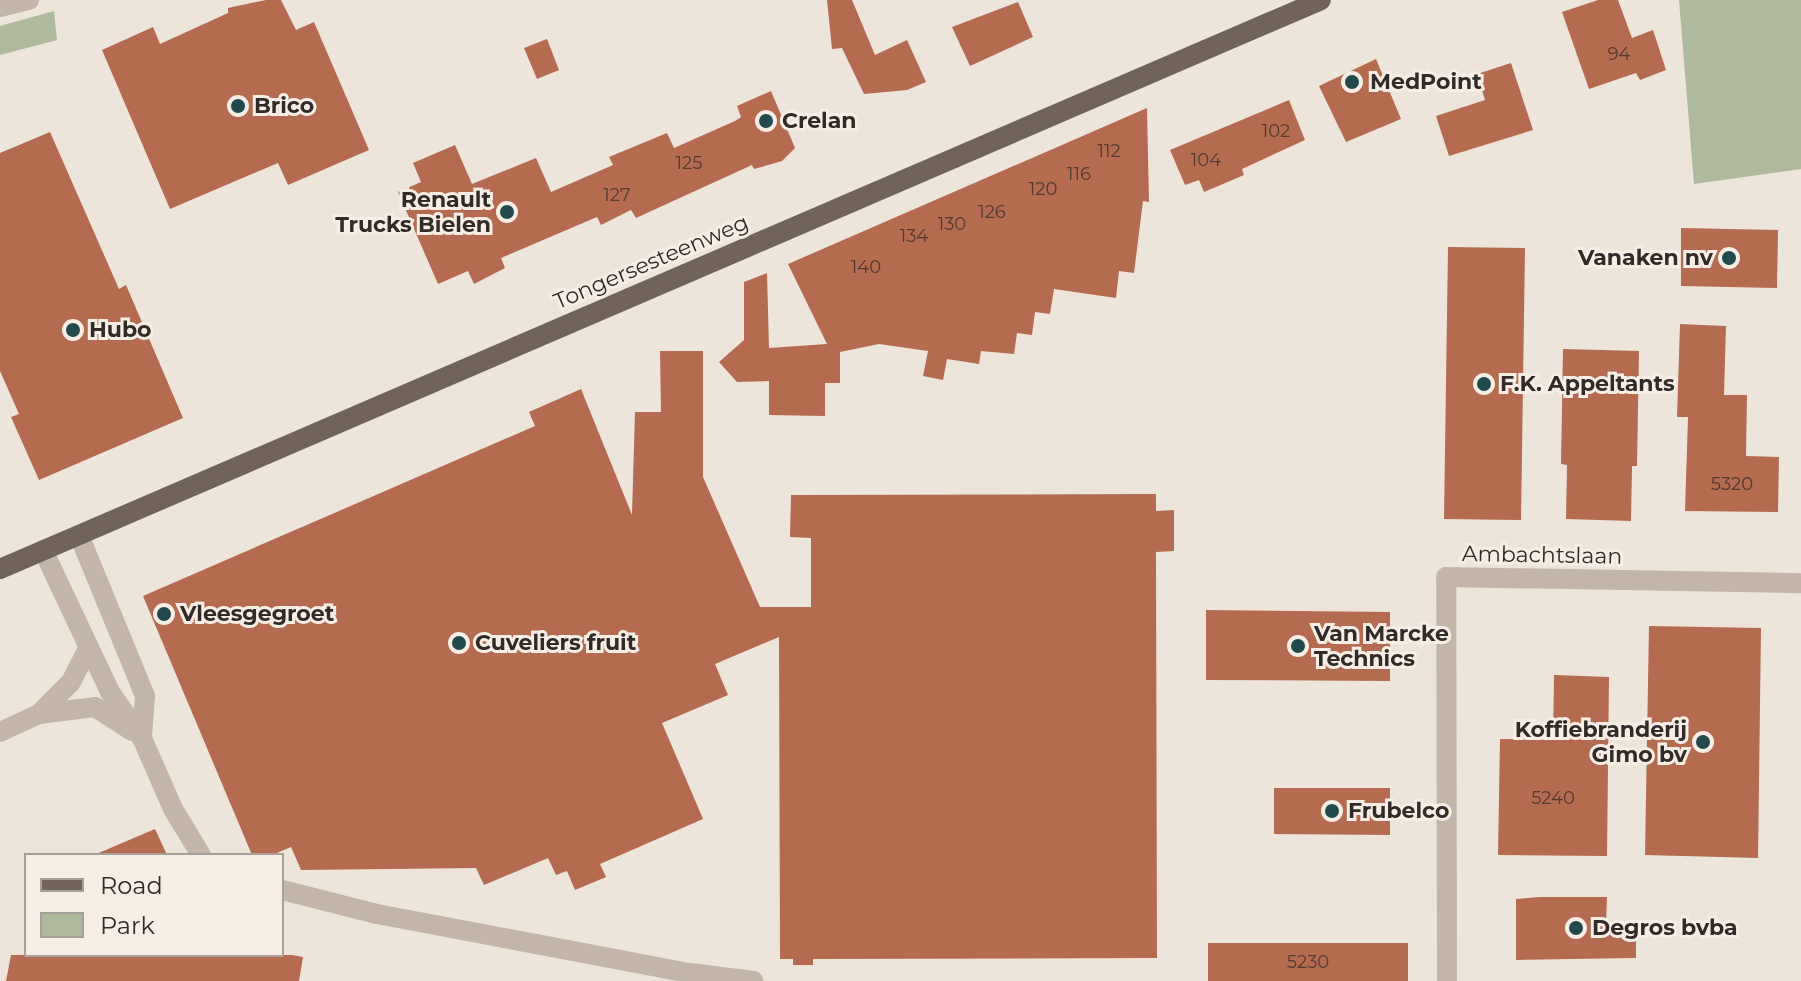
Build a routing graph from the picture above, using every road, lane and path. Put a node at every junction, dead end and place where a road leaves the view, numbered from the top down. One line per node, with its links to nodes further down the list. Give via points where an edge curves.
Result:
1 (29, 0): 3 (street)
2 (1321, 0): 4 (main road, Tongersesteenweg)
3 (0, 7)
4 (79, 535): 5 (main road, Tongersesteenweg); 11 (street, via 145,696)
5 (43, 550): 6 (main road, Tongersesteenweg); 8 (street)
6 (0, 569)
7 (1801, 583): 16 (street, Ambachtslaan, via 1446,577)
8 (88, 648): 9 (street, via 71,682); 11 (street)
9 (39, 714): 10 (street); 11 (street, via 95,707)
10 (0, 732)
11 (142, 738): 12 (street, via 173,809)
12 (200, 853)
13 (284, 891): 14 (street)
14 (689, 977): 15 (street)
15 (753, 981)
16 (1447, 981)

